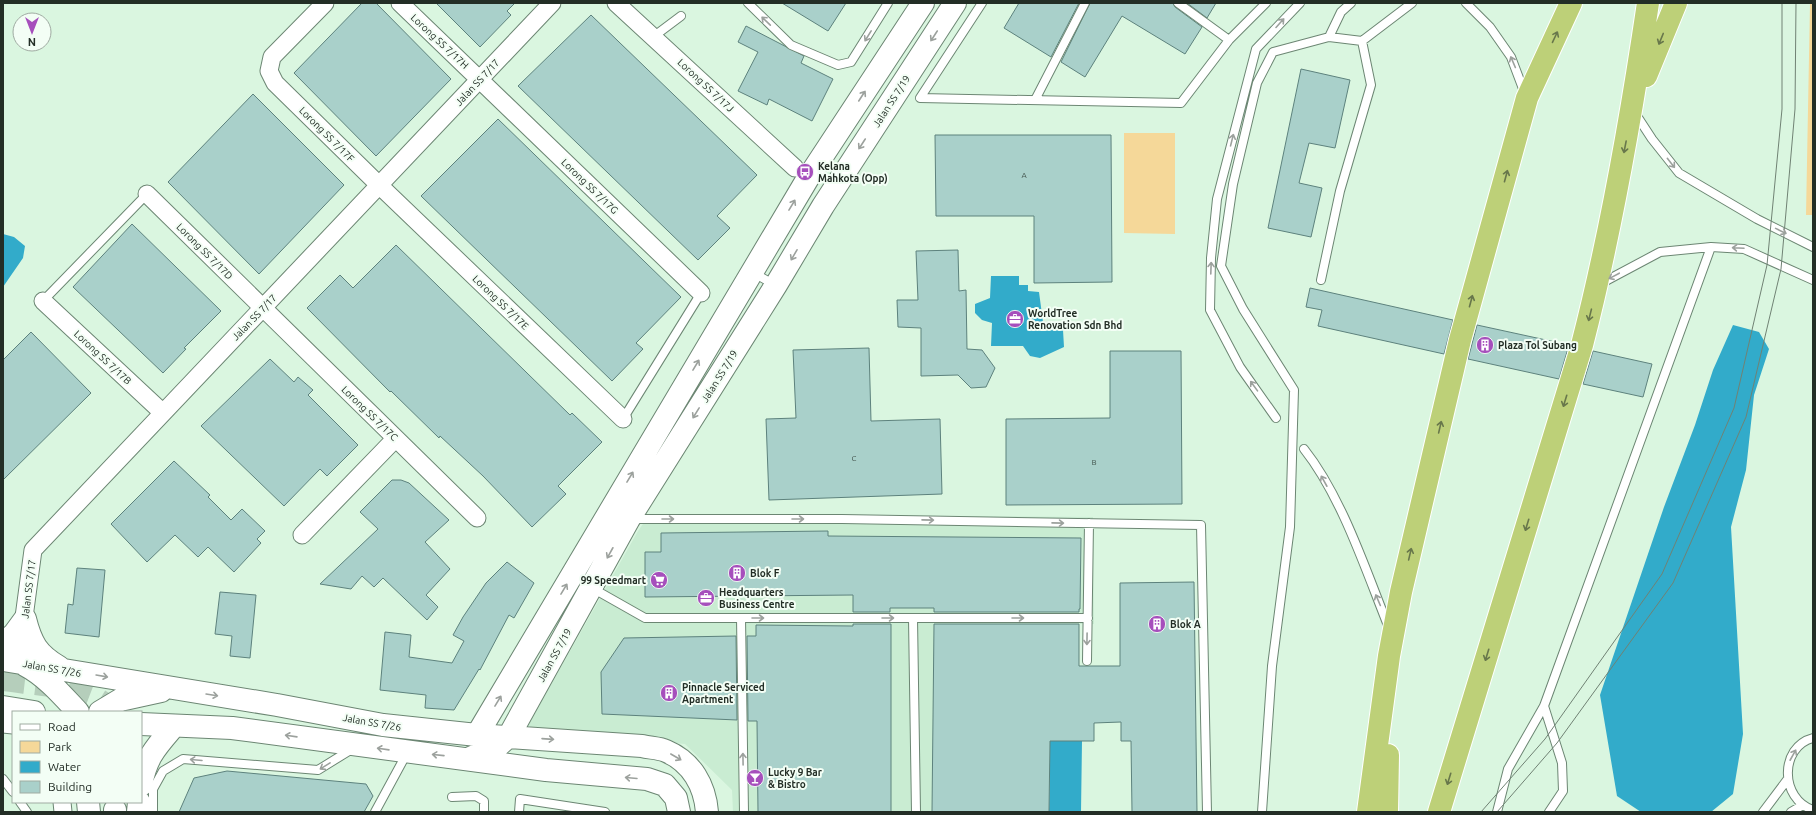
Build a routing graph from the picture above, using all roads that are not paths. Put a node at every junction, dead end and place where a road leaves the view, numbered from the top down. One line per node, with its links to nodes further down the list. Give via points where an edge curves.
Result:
1 (326, 3): 30 (street, Lorong SS 7/17F, via 272,57 269,71 275,83)
2 (400, 3): 25 (street, Lorong SS 7/17H)
3 (552, 3): 25 (street, Jalan SS 7/17)
4 (616, 3): 21 (street, Lorong SS 7/17J)
5 (748, 3): 6 (lane, one-way to 5, via 852,62 838,65 792,45)
6 (888, 3)
7 (923, 3): 34 (street, Jalan SS 7/19, one-way to 7, via 808,178)
8 (955, 3): 38 (street, Jalan SS 7/19, one-way to 38, via 823,206)
9 (982, 3): 27 (lane, via 920,98)
10 (1085, 3): 27 (lane)
11 (1178, 3): 23 (lane)
12 (1266, 3): 23 (lane)
13 (1300, 3): 43 (lane, one-way to 13, via 1240,367 1210,310 1211,258 1217,199 1256,49)
14 (1351, 3): 22 (lane, via 1341,12)
15 (1412, 3): 24 (lane)
16 (1466, 3): 26 (lane, one-way to 16, via 1511,57 1490,27)
17 (1571, 3): 26 (highway, one-way to 17)
18 (1648, 3): 28 (highway)
19 (1676, 3): 28 (highway, one-way to 28)
20 (681, 16): 21 (lane)
21 (653, 37): 29 (street, Lorong SS 7/17J)
22 (1329, 37): 24 (lane); 95 (lane, via 1273,52 1257,83 1233,184 1221,266 1243,309 1294,390 1290,526 1272,666)
23 (1229, 40): 27 (lane, via 1181,103)
24 (1362, 41): 36 (lane, via 1371,85 1340,192)
25 (480, 79): 30 (street, Jalan SS 7/17); 39 (street, Lorong SS 7/17G)
26 (1527, 98): 57 (highway, one-way to 26, via 1401,592 1460,340)
27 (1035, 100)
28 (1632, 109): 33 (lane, one-way to 33, via 1679,173 1757,220); 37 (highway, one-way to 37)
29 (794, 168)
30 (379, 185): 41 (street, Jalan SS 7/17); 44 (street, Lorong SS 7/17E)
31 (147, 194): 40 (lane); 41 (street, Lorong SS 7/17D)
32 (1711, 247): 35 (lane, one-way to 32, via 1744,249); 37 (lane, one-way to 37, via 1660,252); 62 (lane)
33 (1813, 247)
34 (752, 272): 38 (lane); 47 (street, Jalan SS 7/19, one-way to 34)
35 (1813, 279)
36 (1321, 280)
37 (1598, 285): 98 (highway, one-way to 98, via 1577,364)
38 (776, 286): 47 (street, Jalan SS 7/19, one-way to 47)
39 (701, 293): 44 (lane)
40 (43, 300): 42 (street, Lorong SS 7/17B)
41 (263, 308): 42 (street, Jalan SS 7/17); 45 (street, Lorong SS 7/17C)
42 (163, 413): 55 (street, Jalan SS 7/17, via 33,550)
43 (1276, 418)
44 (623, 419)
45 (395, 439): 48 (street, Lorong SS 7/17C); 50 (street)
46 (1304, 449): 57 (lane, one-way to 46, via 1339,507 1313,460)
47 (620, 515): 49 (lane, one-way to 49); 51 (street, Jalan SS 7/19, one-way to 51); 71 (street, Jalan SS 7/19, one-way to 47)
48 (477, 518)
49 (1089, 523): 54 (lane); 94 (lane, via 1201,525)
50 (302, 535)
51 (591, 587): 52 (lane, via 645,618); 69 (street, Jalan SS 7/19)
52 (741, 618): 53 (lane, one-way to 53); 92 (lane, one-way to 52)
53 (913, 618): 54 (lane, one-way to 54); 93 (lane)
54 (1088, 618): 59 (lane, one-way to 59)
55 (25, 619): 56 (street); 58 (street, Jalan SS 7/17); 60 (street, via 35,649)
56 (3, 644)
57 (1391, 646): 96 (highway); 97 (highway)
58 (11, 660): 60 (street, Jalan SS 7/26); 65 (street, via 34,670)
59 (1087, 661)
60 (63, 670): 61 (street, Jalan SS 7/26, one-way to 61)
61 (174, 689): 66 (street, via 120,700); 71 (street, Jalan SS 7/26, one-way to 71)
62 (1544, 706): 99 (lane, via 1508,768); 100 (lane, via 1562,763 1563,791)
63 (3, 707): 64 (street)
64 (28, 711)
65 (77, 711)
66 (102, 711)
67 (142, 724): 68 (street)
68 (174, 726): 72 (street, one-way to 68, via 232,728); 77 (street, via 151,753)
69 (510, 736): 71 (street, Jalan SS 7/19); 91 (street, one-way to 91, via 642,746 666,751 684,761 698,778 706,798)
70 (1813, 738): 78 (lane, one-way to 70, via 1790,758 1798,747)
71 (483, 742): 74 (street, Jalan SS 7/19); 75 (street)
72 (358, 745): 73 (street, one-way to 72); 85 (lane, one-way to 85, via 318,770 183,759 163,771 153,789)
73 (408, 752): 74 (street, one-way to 73); 86 (lane)
74 (468, 759): 75 (street)
75 (509, 765): 90 (street, one-way to 75, via 676,798 665,785 647,779)
76 (3, 779): 79 (lane)
77 (142, 780)
78 (1788, 780): 82 (lane, via 1794,795); 101 (lane)
79 (12, 791)
80 (452, 797): 87 (lane, via 476,796 484,801)
81 (21, 803): 84 (lane)
82 (1803, 805): 83 (lane); 102 (lane)
83 (1813, 810)
84 (27, 812)
85 (153, 812)
86 (375, 812)
87 (484, 812)
88 (519, 812): 89 (lane, via 520,799)
89 (605, 812)
90 (679, 812)
91 (707, 812)
92 (744, 812)
93 (916, 812)
94 (1207, 812)
95 (1262, 812)
96 (1368, 812)
97 (1387, 812)
98 (1439, 812)
99 (1497, 812)
100 (1549, 812)
101 (1763, 812)
102 (1791, 812)

